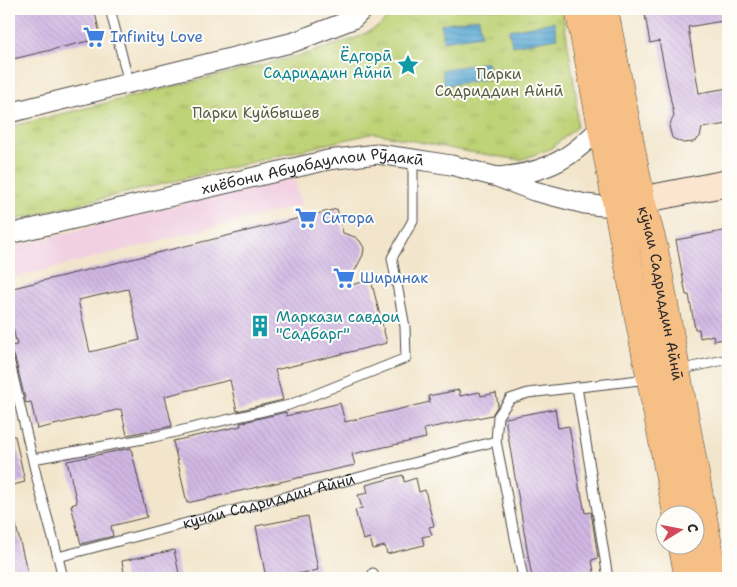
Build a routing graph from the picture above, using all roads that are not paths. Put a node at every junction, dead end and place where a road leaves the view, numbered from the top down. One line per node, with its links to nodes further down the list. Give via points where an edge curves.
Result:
1 (110, 9): 5 (lane)
2 (363, 9): 5 (street, via 353,19 294,42)
3 (578, 9): 8 (highway, кӯчаи Садриддин Айнӣ)
4 (604, 9): 6 (highway, кӯчаи Садриддин Айнӣ)
5 (129, 83): 7 (street)
6 (623, 104): 8 (street); 12 (highway, кӯчаи Садриддин Айнӣ)
7 (9, 113)
8 (602, 126): 10 (street, via 580,148 558,162 524,174); 12 (highway, кӯчаи Садриддин Айнӣ)
9 (413, 159): 10 (street, хиёбони Абуабдуллои Рӯдакӣ); 13 (street, хиёбони Абуабдуллои Рӯдакӣ, via 377,154 328,160); 20 (lane, via 412,220 392,258 405,326 406,358 288,405 154,437)
10 (498, 177): 12 (street, хиёбони Абуабдуллои Рӯдакӣ, via 534,192 585,204 602,206)
11 (728, 182): 12 (street)
12 (629, 202): 16 (highway, кӯчаи Садриддин Айнӣ, via 654,248); 17 (highway, кӯчаи Садриддин Айнӣ)
13 (9, 234)
14 (9, 359): 20 (lane)
15 (728, 359): 16 (lane)
16 (676, 370): 24 (highway, кӯчаи Садриддин Айнӣ)
17 (650, 378): 18 (lane, кӯчаи Садриддин Айнӣ); 21 (highway, кӯчаи Садриддин Айнӣ)
18 (577, 387): 19 (lane, кӯчаи Садриддин Айнӣ, via 528,393 510,399 498,416); 27 (lane)
19 (496, 441): 23 (lane, кӯчаи Садриддин Айнӣ); 26 (lane)
20 (33, 459): 23 (lane)
21 (675, 504)
22 (684, 554): 28 (highway)
23 (58, 558): 25 (lane)
24 (718, 566)
25 (63, 578)
26 (523, 578)
27 (608, 578)
28 (689, 578)

